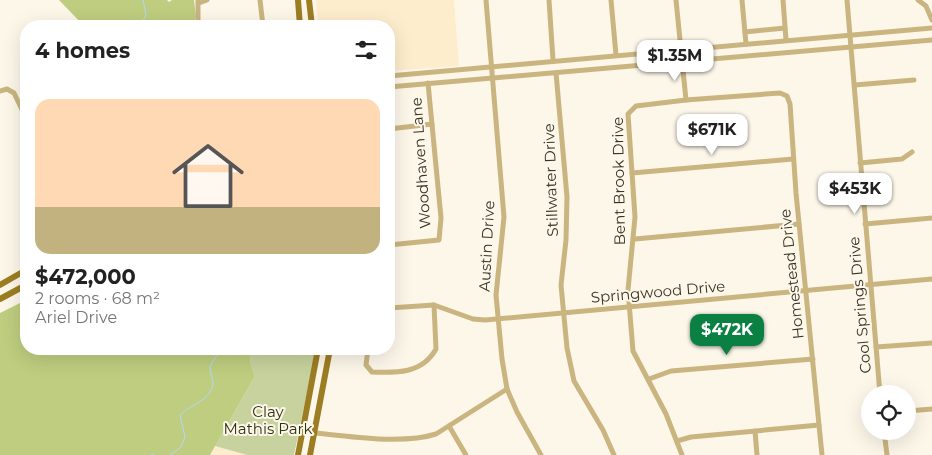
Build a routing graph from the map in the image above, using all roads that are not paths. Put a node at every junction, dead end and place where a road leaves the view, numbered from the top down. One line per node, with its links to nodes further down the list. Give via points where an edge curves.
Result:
1 (207, 0): 13 (street)
2 (260, 0): 17 (street)
3 (298, 0): 14 (main road)
4 (309, 0): 15 (main road)
5 (486, 0): 33 (street, Austin Drive)
6 (549, 0): 31 (street)
7 (611, 0): 30 (street)
8 (676, 0): 29 (street)
9 (742, 0): 23 (street)
10 (783, 0): 21 (street)
11 (847, 0): 24 (street, Cool Springs Drive)
12 (918, 0): 20 (street, via 926,6)
13 (199, 1): 16 (street)
14 (299, 12): 15 (main road); 18 (main road)
15 (310, 12): 19 (main road)
16 (198, 20)
17 (262, 20)
18 (300, 20)
19 (311, 20)
20 (932, 20)
21 (785, 28): 23 (street); 25 (street)
22 (932, 28): 24 (street)
23 (745, 32): 27 (street)
24 (850, 35): 25 (street); 28 (street, Cool Springs Drive)
25 (786, 40): 27 (street)
26 (932, 40): 28 (street)
27 (746, 44): 29 (street)
28 (851, 48): 32 (street); 41 (street, Cool Springs Drive)
29 (682, 50): 30 (street); 32 (street)
30 (616, 55): 31 (street)
31 (554, 60): 33 (street)
32 (683, 63): 34 (street); 45 (street)
33 (492, 66): 35 (street); 37 (street, Austin Drive)
34 (556, 73): 37 (street); 68 (street, Stillwater Drive, via 567,207 561,285)
35 (410, 74): 36 (street); 40 (street)
36 (395, 75)
37 (493, 78): 39 (street); 69 (street, Austin Drive, via 504,217 496,281)
38 (914, 80): 41 (street)
39 (428, 84): 40 (street); 47 (street, Woodhaven Lane)
40 (411, 85): 42 (street)
41 (855, 85): 51 (street, Cool Springs Drive)
42 (395, 86)
43 (0, 91): 46 (street, via 9,89)
44 (783, 94): 45 (street, Bent Brook Drive); 50 (street, Homestead Drive, via 789,98 790,104)
45 (686, 100): 52 (street, Bent Brook Drive, via 636,106 629,111)
46 (20, 104)
47 (432, 124): 48 (street); 57 (street, Woodhaven Lane, via 441,218 438,240)
48 (395, 128)
49 (912, 152): 51 (street, via 902,159)
50 (793, 159): 52 (street); 54 (street, Homestead Drive)
51 (860, 163): 55 (street, Cool Springs Drive)
52 (632, 173): 56 (street, Bent Brook Drive)
53 (932, 218): 55 (street)
54 (799, 224): 56 (street); 63 (street, Homestead Drive)
55 (865, 224): 61 (street, Cool Springs Drive)
56 (635, 239): 66 (street, Bent Brook Drive)
57 (395, 244)
58 (20, 273): 60 (main road)
59 (932, 279): 61 (street, Springwood Drive)
60 (0, 285)
61 (871, 285): 63 (street, Springwood Drive); 71 (street, Cool Springs Drive)
62 (20, 288): 64 (main road)
63 (806, 291): 66 (street, Springwood Drive); 75 (street, Homestead Drive)
64 (0, 299)
65 (434, 305): 67 (street, Springwood Drive); 69 (street, Springwood Drive, via 473,319); 74 (street, via 436,349 427,360 398,373 372,372 366,365)
66 (628, 307): 68 (street, Springwood Drive); 76 (street, Bent Brook Drive, via 633,351)
67 (395, 308)
68 (563, 312): 69 (street, Springwood Drive); 91 (street, Stillwater Drive, via 574,381)
69 (498, 318): 78 (street, Austin Drive)
70 (932, 343): 71 (street)
71 (876, 347): 77 (street, Cool Springs Drive)
72 (317, 355): 87 (main road)
73 (329, 355): 84 (main road)
74 (367, 355)
75 (812, 359): 76 (street, via 671,371); 81 (street, Homestead Drive)
76 (649, 379): 86 (street, Bent Brook Drive)
77 (879, 385)
78 (507, 388): 82 (street); 90 (street, Austin Drive, via 516,412)
79 (932, 409): 80 (street)
80 (916, 411)
81 (819, 425): 83 (street); 94 (street, Homestead Drive)
82 (449, 426): 84 (street, via 436,434 417,438); 89 (street)
83 (754, 431): 86 (street); 93 (street)
84 (314, 433): 88 (main road)
85 (885, 440): 95 (street)
86 (677, 441): 92 (street, Bent Brook Drive)
87 (298, 455)
88 (310, 455)
89 (466, 455)
90 (541, 455)
91 (614, 455)
92 (682, 455)
93 (757, 455)
94 (822, 455)
95 (887, 455)

